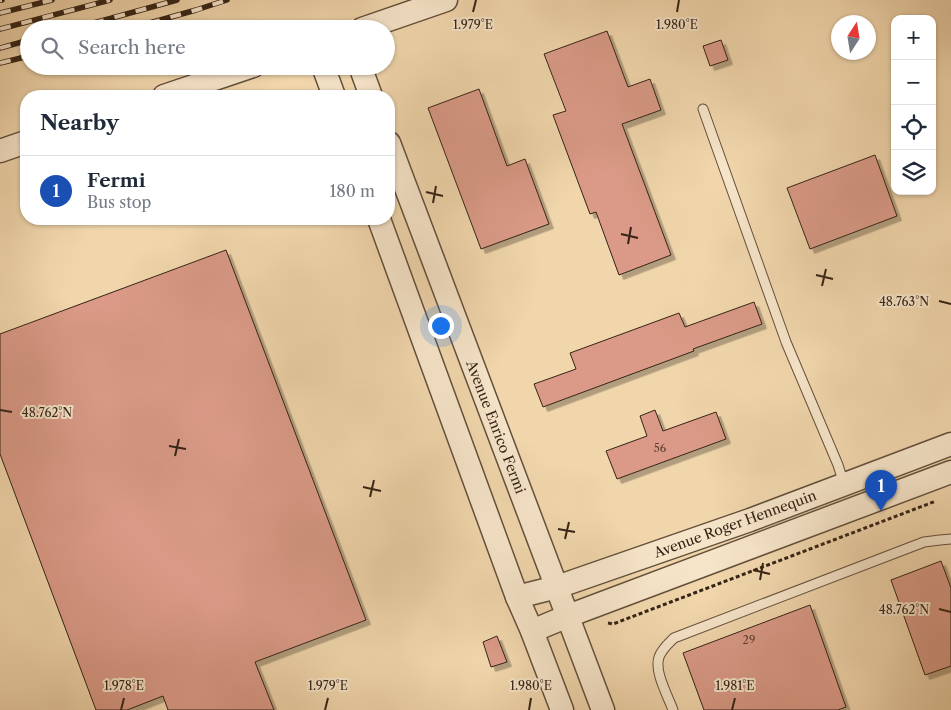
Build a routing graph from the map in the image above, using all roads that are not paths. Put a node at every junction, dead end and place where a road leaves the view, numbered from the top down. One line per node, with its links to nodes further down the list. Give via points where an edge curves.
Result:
1 (446, 0): 2 (street)
2 (388, 20)
3 (226, 75): 6 (street)
4 (326, 75): 7 (street)
5 (363, 75): 8 (street)
6 (182, 90)
7 (332, 90)
8 (369, 90)
9 (703, 109): 16 (lane, via 786,342)
10 (20, 144): 11 (street)
11 (0, 151)
12 (395, 159): 18 (street, Avenue Enrico Fermi)
13 (381, 225): 19 (street)
14 (951, 444): 16 (street, Avenue Roger Hennequin)
15 (951, 472): 20 (street, Avenue Roger Hennequin)
16 (844, 484): 18 (street, Avenue Roger Hennequin)
17 (951, 540): 24 (lane, via 924,542 674,638 659,658 658,670)
18 (557, 587): 19 (street, Avenue Roger Hennequin); 20 (street, Avenue Enrico Fermi)
19 (517, 597): 21 (street)
20 (568, 616): 21 (street, Avenue Roger Hennequin); 23 (street, Avenue Enrico Fermi)
21 (532, 631): 22 (street)
22 (562, 710)
23 (603, 710)
24 (673, 710)

